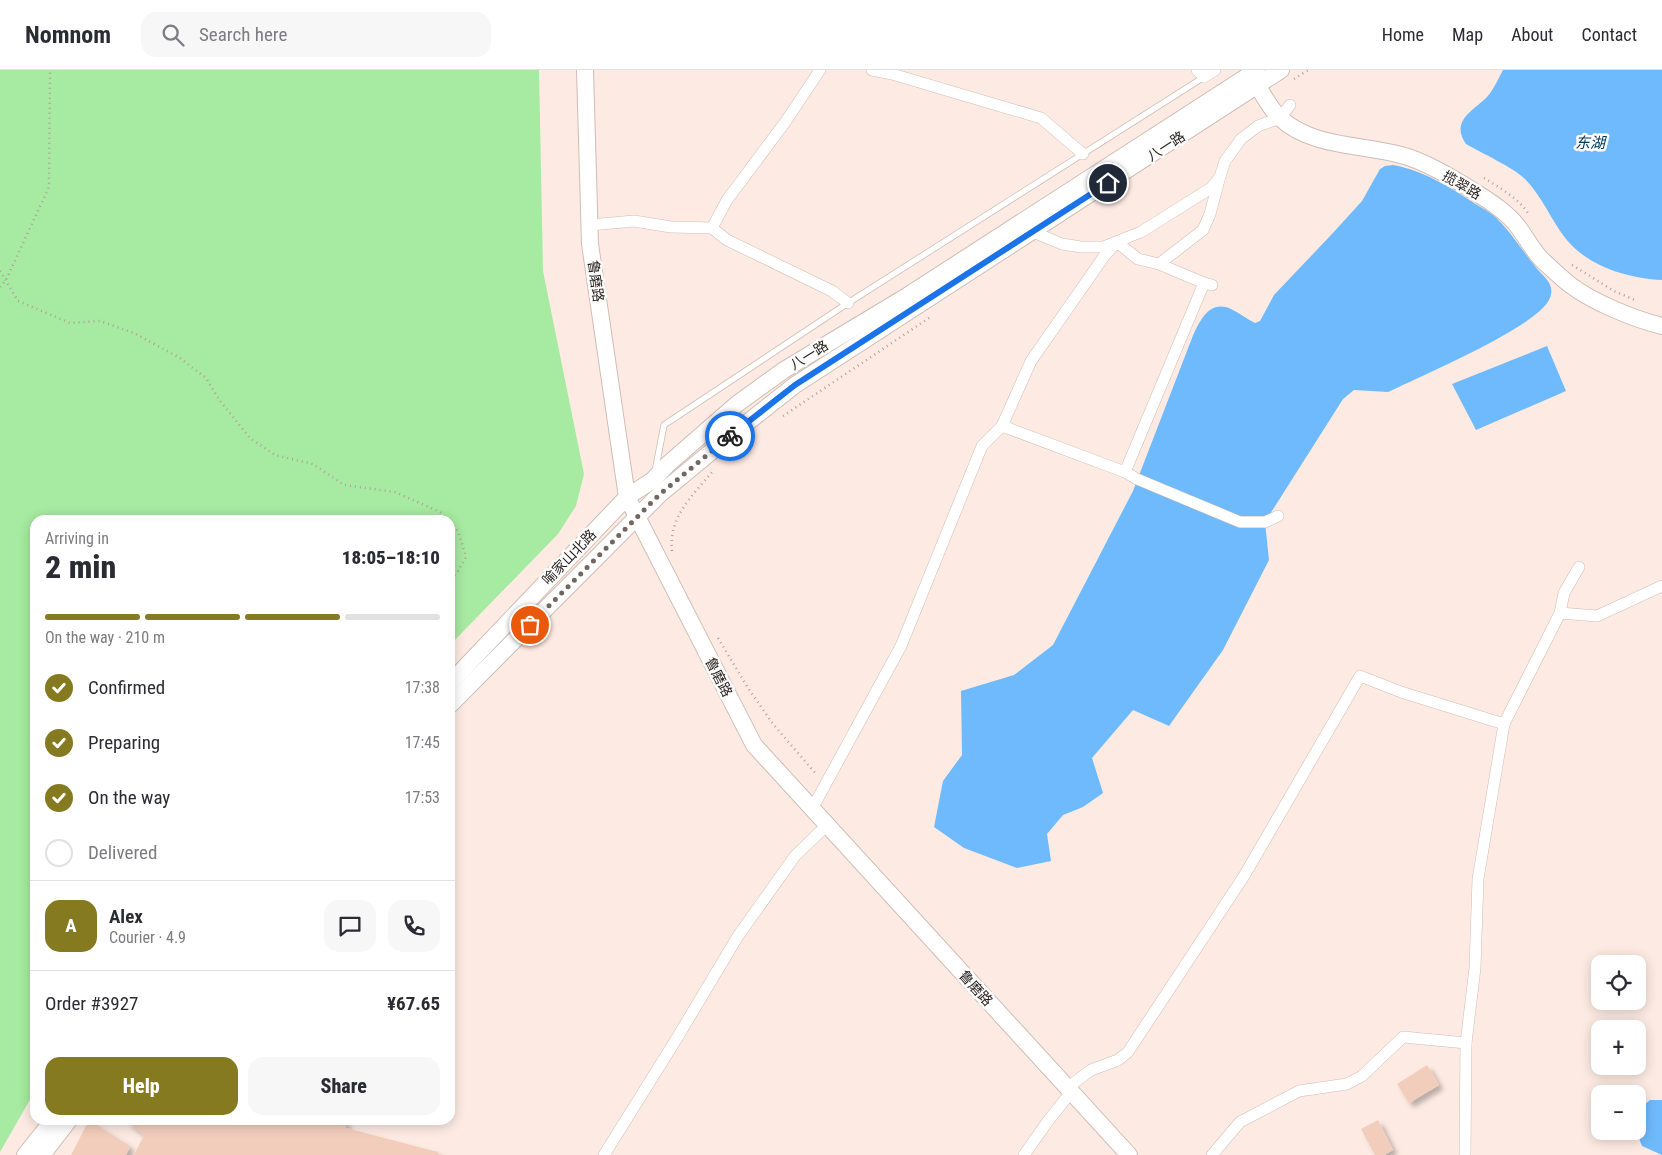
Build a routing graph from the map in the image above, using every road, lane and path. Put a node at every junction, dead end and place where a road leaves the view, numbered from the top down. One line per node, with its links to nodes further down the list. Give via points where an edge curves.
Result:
1 (50, 70): 19 (path, via 49,187)
2 (585, 70): 13 (main road, 鲁磨路)
3 (820, 70): 14 (street, via 726,200)
4 (872, 70): 11 (street, via 1041,118)
5 (1215, 70): 7 (street)
6 (1306, 71): 9 (path)
7 (1201, 73): 11 (lane)
8 (1253, 75): 9 (main road, 八一路); 10 (main road, 揽翠路, via 1265,98); 15 (main road, 八一路); 28 (main road, 八一路, via 907,296 784,370 738,404)
9 (1285, 76)
10 (1285, 111): 12 (street, via 1241,140 1225,161); 23 (main road, 揽翠路, via 1304,133 1330,142 1402,155 1475,192 1506,214 1540,257 1570,284 1599,301)
11 (1082, 154): 21 (lane)
12 (1220, 177): 16 (street, via 1211,188 1172,214); 17 (street, via 1203,230)
13 (590, 225): 14 (street, via 634,222); 29 (main road, 鲁磨路, via 590,244)
14 (712, 228): 21 (street, via 727,240 832,291)
15 (1033, 232): 16 (street, via 1062,244 1081,247 1103,247); 32 (main road, 八一路, via 795,385 679,477)
16 (1117, 242): 17 (street, via 1138,258); 25 (street, via 1031,361)
17 (1159, 264): 27 (street, via 1208,284)
18 (0, 271): 19 (path)
19 (6, 280): 20 (path); 30 (path, via 18,300 70,323 100,321 134,333 180,358 206,378 250,438 275,455 313,464 344,485 395,492)
20 (0, 287)
21 (848, 303): 28 (lane, via 664,425)
22 (932, 316): 24 (path)
23 (1662, 326)
24 (776, 420)
25 (1002, 426): 27 (street); 43 (street, via 982,446 902,646)
26 (712, 472): 34 (path, via 683,507 675,523)
27 (1125, 472): 31 (street, via 1240,522 1265,522)
28 (653, 480): 29 (main road, 八一路)
29 (627, 497): 32 (main road, 鲁磨路); 40 (main road, 喻家山北路)
30 (443, 515)
31 (1278, 516)
32 (638, 518): 41 (main road, 喻家山北路); 44 (main road, 鲁磨路, via 754,745)
33 (455, 528): 36 (path, via 466,556)
34 (673, 556)
35 (1579, 567): 38 (street, via 1564,593)
36 (455, 575)
37 (1662, 586): 38 (street, via 1598,616)
38 (1560, 613): 42 (street)
39 (718, 638): 43 (path, via 773,724)
40 (455, 678)
41 (455, 700)
42 (1504, 724): 46 (street, via 1478,879 1475,968); 47 (street, via 1360,676 1244,876 1128,1052 1118,1060 1091,1070)
43 (825, 784): 44 (street)
44 (812, 809): 45 (main road, 鲁磨路)
45 (827, 825): 47 (main road, 鲁磨路); 52 (street, via 795,856 738,936)
46 (1466, 1043): 55 (street, via 1404,1037 1362,1076 1347,1084 1298,1091 1240,1122); 56 (street)
47 (1070, 1090): 53 (street); 54 (main road, 鲁磨路)
48 (49, 1125): 50 (main road)
49 (65, 1125): 51 (main road)
50 (25, 1155)
51 (42, 1155)
52 (604, 1155)
53 (1024, 1155)
54 (1129, 1155)
55 (1212, 1155)
56 (1465, 1155)

